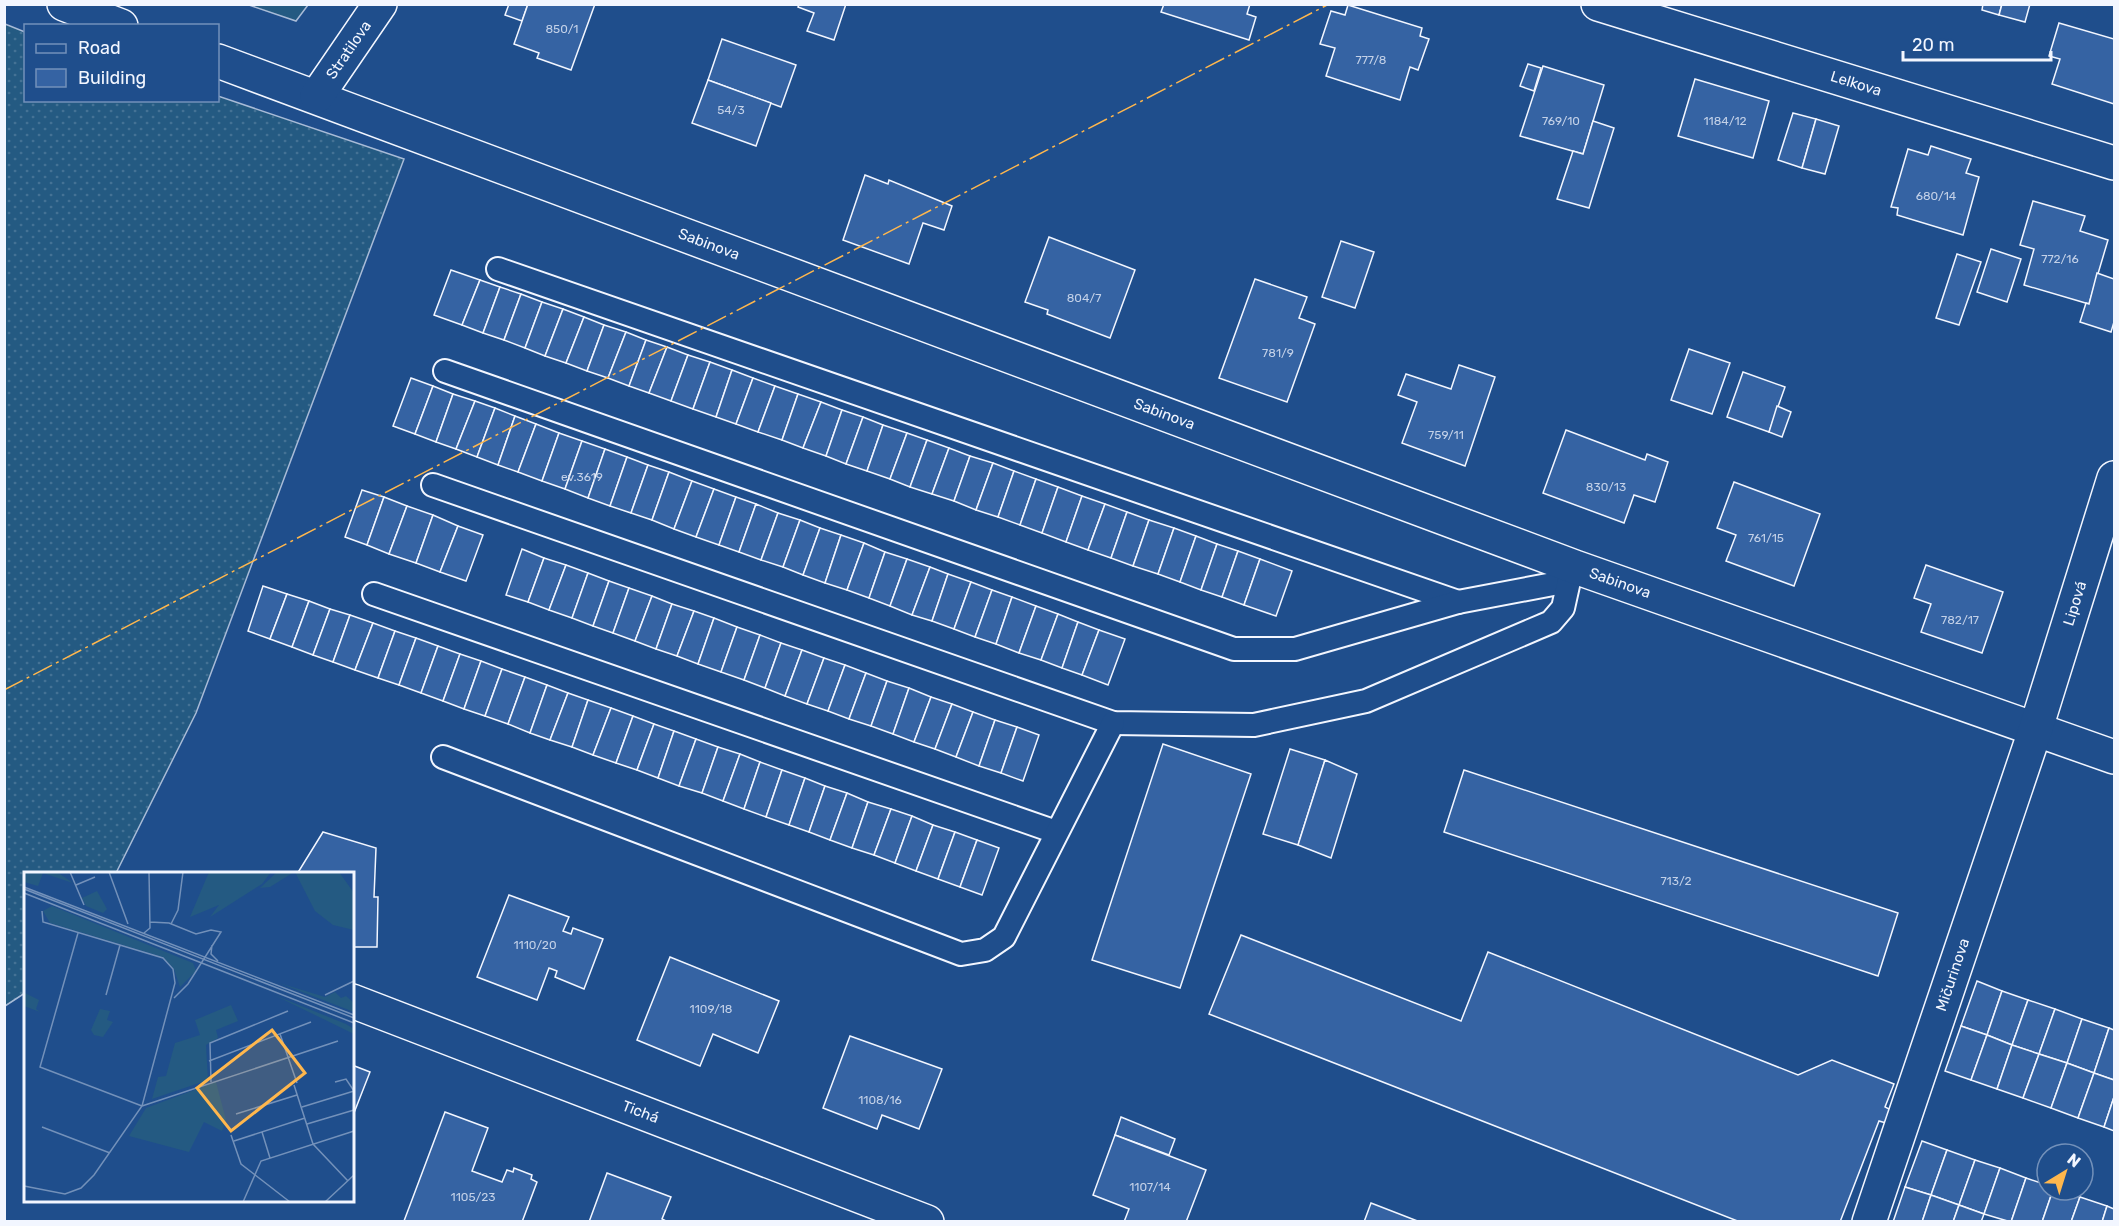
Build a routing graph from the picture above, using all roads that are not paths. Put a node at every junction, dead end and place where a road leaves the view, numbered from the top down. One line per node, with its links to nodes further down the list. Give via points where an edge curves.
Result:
1 (64, 4): 4 (street)
2 (380, 4): 6 (street, Stratilova)
3 (1598, 4): 7 (street, Lelkova)
4 (116, 24)
5 (219, 61): 6 (street, Sabinova)
6 (317, 96): 12 (street, Sabinova)
7 (2115, 163)
8 (498, 268): 14 (lane)
9 (445, 371): 14 (lane, via 1234,649 1295,650)
10 (2115, 478): 16 (street, Lipová)
11 (433, 485): 15 (lane)
12 (1572, 574): 14 (lane); 15 (lane, via 1563,608 1551,622 1366,701 1254,725); 16 (street, Sabinova)
13 (374, 594): 19 (lane)
14 (1458, 602)
15 (1113, 723): 19 (lane)
16 (2036, 728): 18 (street, Sabinova); 22 (street, Mičurinova)
17 (443, 757): 19 (lane, via 961,954 985,950 1004,937)
18 (2115, 757)
19 (1056, 832)
20 (354, 1002): 21 (street, Tichá)
21 (927, 1221)
22 (1869, 1221)

